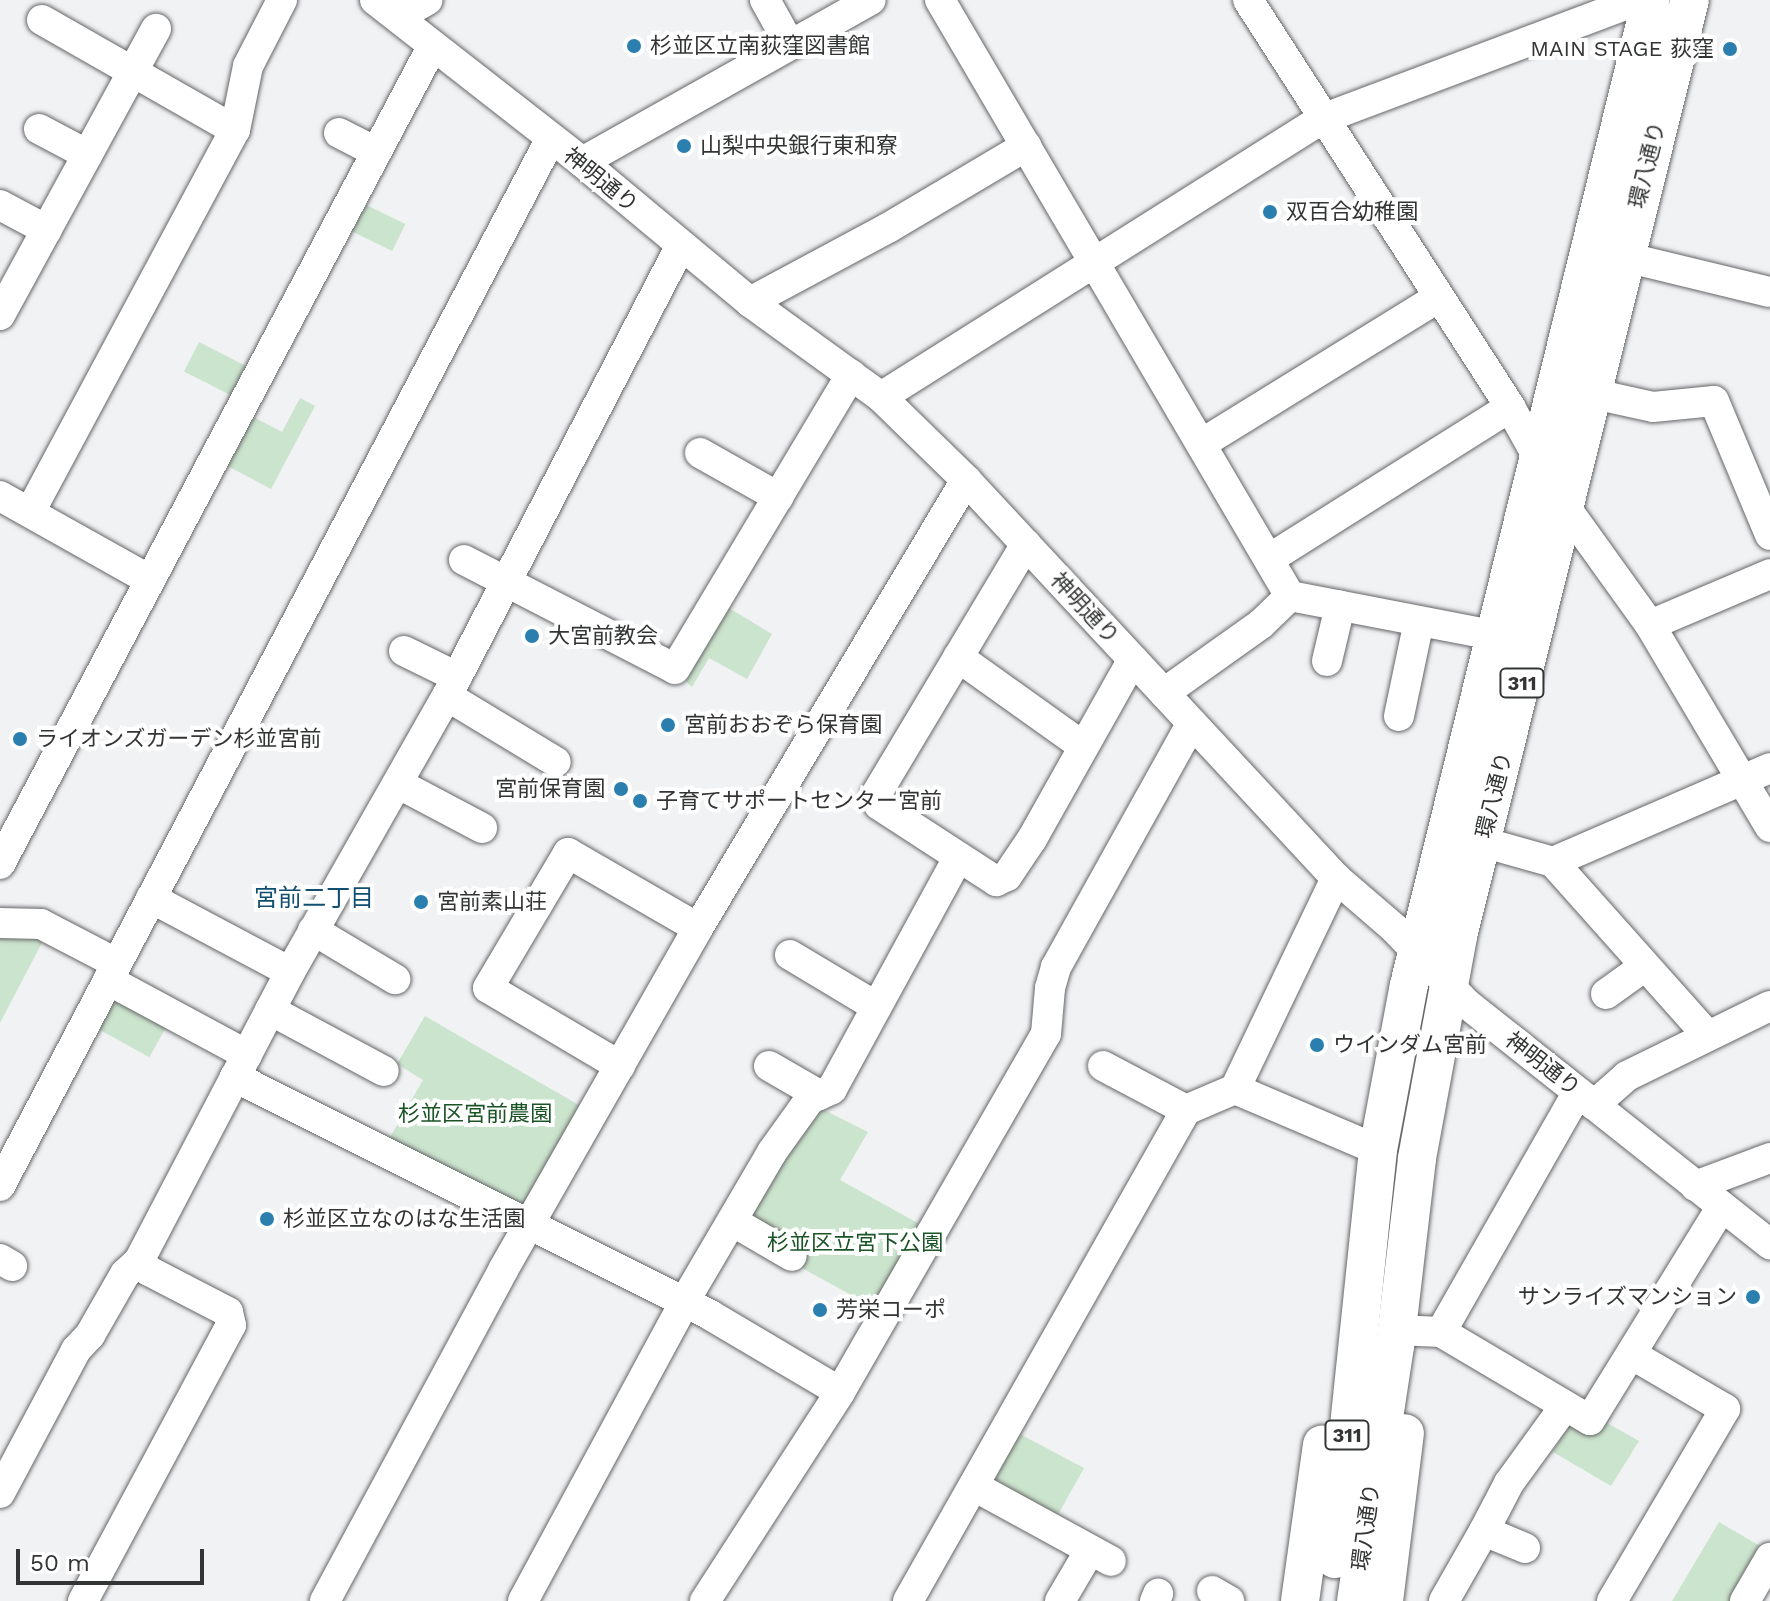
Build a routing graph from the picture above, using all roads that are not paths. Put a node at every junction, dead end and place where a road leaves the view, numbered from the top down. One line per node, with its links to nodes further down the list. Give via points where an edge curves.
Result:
1 (282, 0): 19 (street, via 248,66)
2 (427, 0): 10 (street)
3 (765, 0): 14 (street)
4 (871, 0): 14 (street)
5 (940, 0): 22 (street)
6 (1248, 0): 17 (street)
7 (1638, 0): 11 (street)
8 (1651, 0): 41 (main road, 環八通り / 311)
9 (1690, 0): 29 (main road, 環八通り / 311)
10 (386, 9): 15 (street, 神明通り)
11 (1577, 10): 17 (street)
12 (42, 20): 16 (street)
13 (156, 29): 16 (street)
14 (790, 45): 25 (street)
15 (432, 47): 21 (street, 神明通り); 23 (street)
16 (134, 71): 19 (street); 24 (street)
17 (1322, 119): 30 (street); 32 (street)
18 (39, 129): 24 (street)
19 (235, 130): 46 (street)
20 (339, 133): 23 (street)
21 (550, 140): 25 (street, 神明通り); 79 (street)
22 (1026, 146): 30 (street); 33 (street)
23 (376, 152): 52 (street)
24 (88, 155): 27 (street)
25 (582, 162): 28 (street, 神明通り)
26 (0, 205): 27 (street)
27 (47, 230): 34 (street)
28 (680, 247): 33 (street, 神明通り); 53 (street)
29 (1625, 257): 31 (street); 36 (main road, 環八通り / 311)
30 (1095, 263): 37 (street); 39 (street)
31 (1770, 292)
32 (1437, 298): 38 (street); 39 (street)
33 (750, 302): 35 (street, 神明通り)
34 (0, 314)
35 (851, 375): 37 (street, 神明通り); 44 (street)
36 (1594, 394): 45 (main road, 環八通り / 311); 47 (street, via 1653,407 1714,401)
37 (881, 397): 42 (street, 神明通り)
38 (1510, 407): 41 (street); 49 (street)
39 (1201, 444): 49 (street)
40 (700, 453): 44 (street)
41 (1536, 457): 45 (street); 58 (main road, 環八通り / 311)
42 (966, 480): 48 (street, 神明通り); 81 (street)
43 (0, 496): 46 (street)
44 (778, 497): 53 (street, via 675,669)
45 (1566, 508): 57 (street); 74 (main road, 環八通り / 311)
46 (30, 512): 52 (street)
47 (1770, 535)
48 (1026, 544): 60 (street); 61 (street, 神明通り)
49 (1269, 559): 54 (street)
50 (464, 560): 53 (street)
51 (1770, 574): 57 (street)
52 (148, 579): 77 (street)
53 (506, 579): 63 (street)
54 (1290, 596): 55 (street); 64 (street, via 1261,624)
55 (1340, 606): 56 (street); 62 (street)
56 (1419, 621): 58 (street); 65 (street)
57 (1650, 625): 70 (street)
58 (1493, 635): 83 (main road, 環八通り / 311)
59 (404, 651): 63 (street)
60 (958, 657): 67 (street); 75 (street, via 876,795 879,805)
61 (1133, 659): 64 (street, 神明通り); 67 (street)
62 (1327, 661)
63 (452, 686): 68 (street); 71 (street)
64 (1164, 693): 66 (street, 神明通り)
65 (1399, 716)
66 (1192, 723): 78 (street, 神明通り); 119 (street, via 1056,967 1046,1034)
67 (1083, 746): 75 (street, via 1007,876 996,881)
68 (556, 762)
69 (1770, 768): 70 (street)
70 (1740, 781): 72 (street); 76 (street)
71 (399, 784): 73 (street); 82 (street)
72 (1770, 827)
73 (482, 828)
74 (1482, 842): 76 (street); 89 (main road, 環八通り / 311)
75 (958, 858): 92 (street)
76 (1553, 862): 85 (street)
77 (0, 864)
78 (1336, 878): 83 (street, 神明通り); 100 (street)
79 (151, 898): 86 (street); 87 (street)
80 (0, 923): 86 (street, via 41,924)
81 (698, 928): 96 (street); 96 (street, via 568,853 488,988)
82 (313, 930): 87 (street); 88 (street)
83 (1416, 953): 89 (street, 神明通り); 104 (main road, 環八通り / 311)
84 (790, 955): 92 (street)
85 (1645, 966): 90 (street); 94 (street)
86 (112, 971): 95 (street); 106 (street)
87 (290, 972): 93 (street)
88 (395, 979)
89 (1448, 985): 102 (street, 神明通り); 116 (main road, 環八通り / 311, via 1417,1158)
90 (1606, 994)
91 (1770, 1006): 94 (street)
92 (877, 1007): 101 (street, via 832,1089)
93 (270, 1010): 95 (street); 99 (street)
94 (1706, 1034): 102 (street)
95 (241, 1066): 110 (street, via 483,1204); 113 (street)
96 (620, 1066): 110 (street)
97 (769, 1066): 101 (street)
98 (1103, 1066): 103 (street)
99 (384, 1071)
100 (1235, 1089): 103 (street); 104 (street)
101 (819, 1095): 109 (street, via 810,1099 772,1152)
102 (1586, 1098): 107 (street, 神明通り); 115 (street)
103 (1186, 1110): 121 (street)
104 (1378, 1150): 117 (main road, 環八通り / 311)
105 (1770, 1158): 107 (street)
106 (0, 1186)
107 (1695, 1186): 108 (street, 神明通り)
108 (1722, 1206): 111 (street, 神明通り); 118 (street)
109 (732, 1221): 112 (street); 114 (street)
110 (529, 1224): 114 (street); 127 (street)
111 (1770, 1244)
112 (792, 1256)
113 (139, 1261): 122 (street, via 76,1350); 126 (street, via 228,1312 231,1325)
114 (684, 1302): 119 (street); 128 (street)
115 (1441, 1332): 116 (street); 120 (street)
116 (1396, 1338): 134 (main road, 環八通り / 311); 135 (main road, via 1411,1389)
117 (1355, 1343): 132 (main road, via 1326,1421); 133 (main road, 環八通り / 311)
118 (1631, 1354): 120 (street, via 1590,1420); 137 (street, via 1725,1409)
119 (840, 1392): 129 (street)
120 (1565, 1406): 123 (street, via 1509,1483)
121 (974, 1486): 130 (street); 131 (street, via 1100,1556)
122 (0, 1493)
123 (1484, 1531): 124 (street); 136 (street)
124 (1525, 1548)
125 (1770, 1558): 138 (street)
126 (83, 1601)
127 (325, 1601)
128 (523, 1601)
129 (705, 1601)
130 (908, 1601)
131 (1060, 1601)
132 (1300, 1601)
133 (1330, 1601)
134 (1356, 1601)
135 (1384, 1601)
136 (1444, 1601)
137 (1612, 1601)
138 (1745, 1601)

